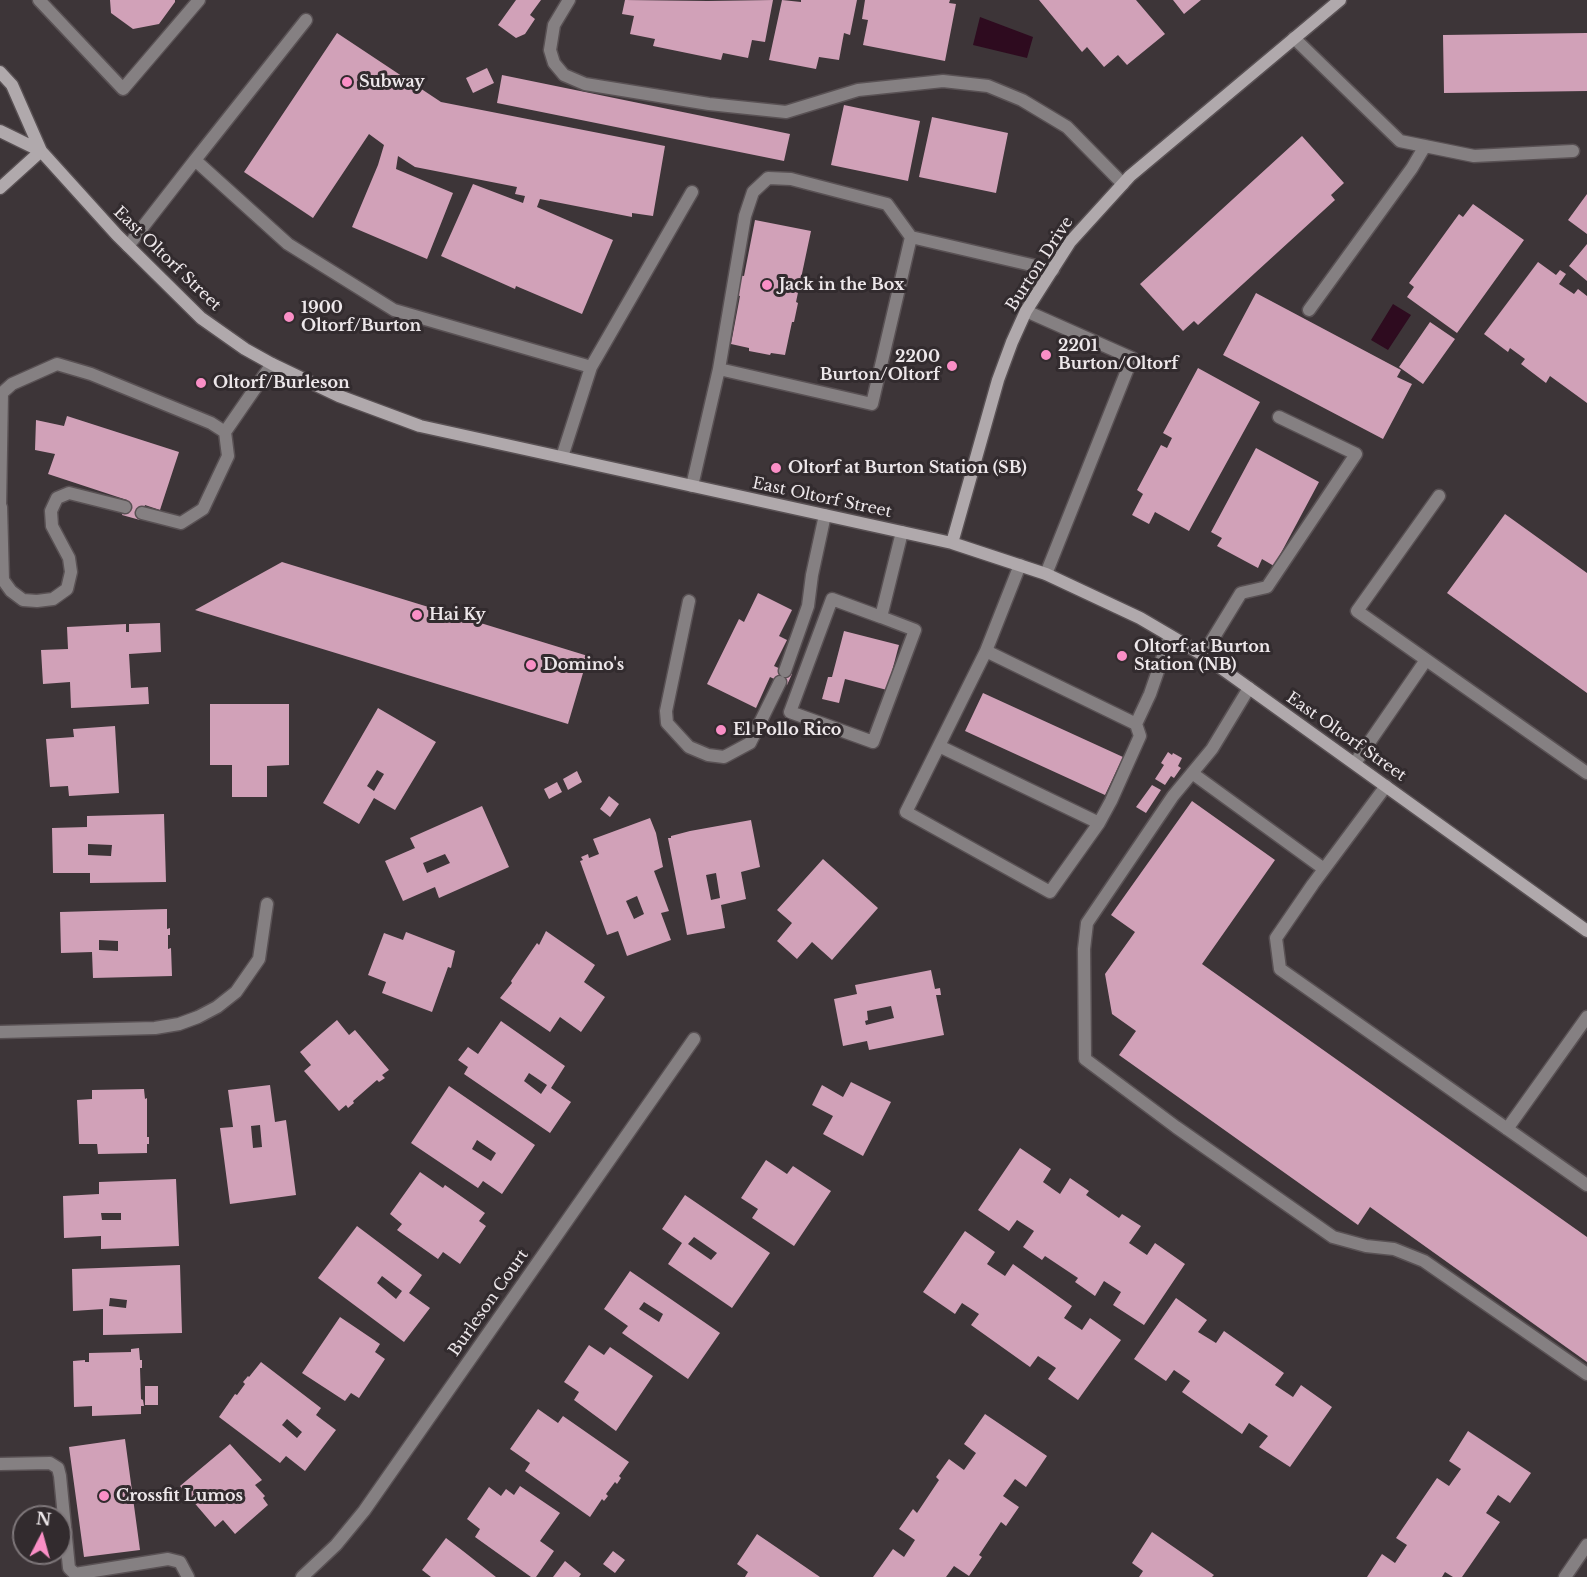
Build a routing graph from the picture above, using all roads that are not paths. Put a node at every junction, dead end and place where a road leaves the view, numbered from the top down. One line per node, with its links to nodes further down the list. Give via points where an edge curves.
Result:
1 (39, 0): 2 (street, via 123,89)
2 (199, 0)
3 (569, 0): 13 (street, via 554,25 550,50 564,75 585,84 786,112 858,90 943,81 988,86 1022,100 1067,127)
4 (1340, 0): 6 (main road, Burton Drive)
5 (306, 20): 12 (street)
6 (1294, 38): 9 (street, via 1400,141); 13 (main road, Burton Drive)
7 (0, 72): 10 (main road, East Oltorf Street, via 12,85)
8 (0, 131): 10 (main road, East Oltorf Street)
9 (1425, 146): 11 (street, via 1474,156); 19 (street)
10 (41, 151): 14 (main road); 17 (main road, East Oltorf Street)
11 (1573, 151)
12 (195, 160): 17 (street); 22 (street, via 288,244 394,310)
13 (1123, 184): 18 (main road, Burton Drive, via 1070,242)
14 (0, 188)
15 (692, 192): 22 (street)
16 (910, 237): 18 (street); 23 (street, via 872,404); 23 (street, via 887,204 791,179 768,178 753,192 745,216)
17 (128, 246): 21 (main road, East Oltorf Street, via 201,318)
18 (1053, 270): 20 (main road, Burton Drive)
19 (1309, 310)
20 (1026, 311): 34 (main road, Burton Drive, via 998,380); 36 (street, via 1132,358)
21 (272, 364): 25 (street); 26 (main road, East Oltorf Street, via 339,396 420,426)
22 (591, 367): 26 (street)
23 (719, 369): 27 (street)
24 (1279, 417): 41 (street, via 1356,454 1267,587 1241,593)
25 (225, 432): 29 (street, via 91,374 57,364 12,384 2,393); 31 (street, via 228,456 203,509 181,523)
26 (562, 457): 27 (main road, East Oltorf Street)
27 (692, 486): 32 (main road, East Oltorf Street)
28 (1439, 496): 42 (street, via 1357,611)
29 (1, 507): 30 (street, via 3,580 23,600 37,601 53,599 67,589 71,572 69,558 51,526 51,511 57,498 69,493)
30 (125, 507)
31 (142, 513)
32 (825, 515): 33 (main road, East Oltorf Street); 37 (street, via 808,606 783,677 750,743 724,757 689,747 667,723 666,711)
33 (902, 532): 34 (main road, East Oltorf Street); 38 (street)
34 (952, 543): 35 (main road, East Oltorf Street)
35 (1020, 565): 36 (main road, East Oltorf Street); 40 (street)
36 (1046, 574): 39 (main road, East Oltorf Street, via 1101,598)
37 (689, 601)
38 (881, 617): 38 (street, via 832,598 790,712 873,742 915,630)
39 (1170, 636): 41 (main road, East Oltorf Street); 44 (street)
40 (986, 651): 44 (street); 45 (street)
41 (1203, 655): 43 (main road, East Oltorf Street)
42 (1426, 660): 46 (street); 47 (street)
43 (1249, 688): 46 (main road, East Oltorf Street); 48 (street, via 1212,749)
44 (1136, 724): 50 (street, via 1140,736)
45 (939, 746): 50 (street); 50 (street, via 906,812 1050,892)
46 (1354, 763): 49 (main road, East Oltorf Street)
47 (1587, 772)
48 (1192, 773): 51 (street); 59 (street, via 1087,923 1085,1059 1333,1237 1394,1249 1424,1262)
49 (1386, 786): 51 (street); 53 (main road, East Oltorf Street)
50 (1099, 823)
51 (1324, 869): 57 (street, via 1276,938 1280,969)
52 (267, 904): 55 (street, via 259,959 236,992 198,1017 155,1028)
53 (1587, 931)
54 (1587, 1017): 57 (street)
55 (0, 1032)
56 (694, 1039): 63 (street, Burleson Court, via 364,1511)
57 (1507, 1129): 58 (street)
58 (1587, 1185)
59 (1587, 1374)
60 (0, 1464): 62 (street, via 50,1463 58,1468 69,1568 75,1574 168,1559 180,1562)
61 (1587, 1545): 64 (street)
62 (189, 1577)
63 (302, 1577)
64 (1565, 1577)

